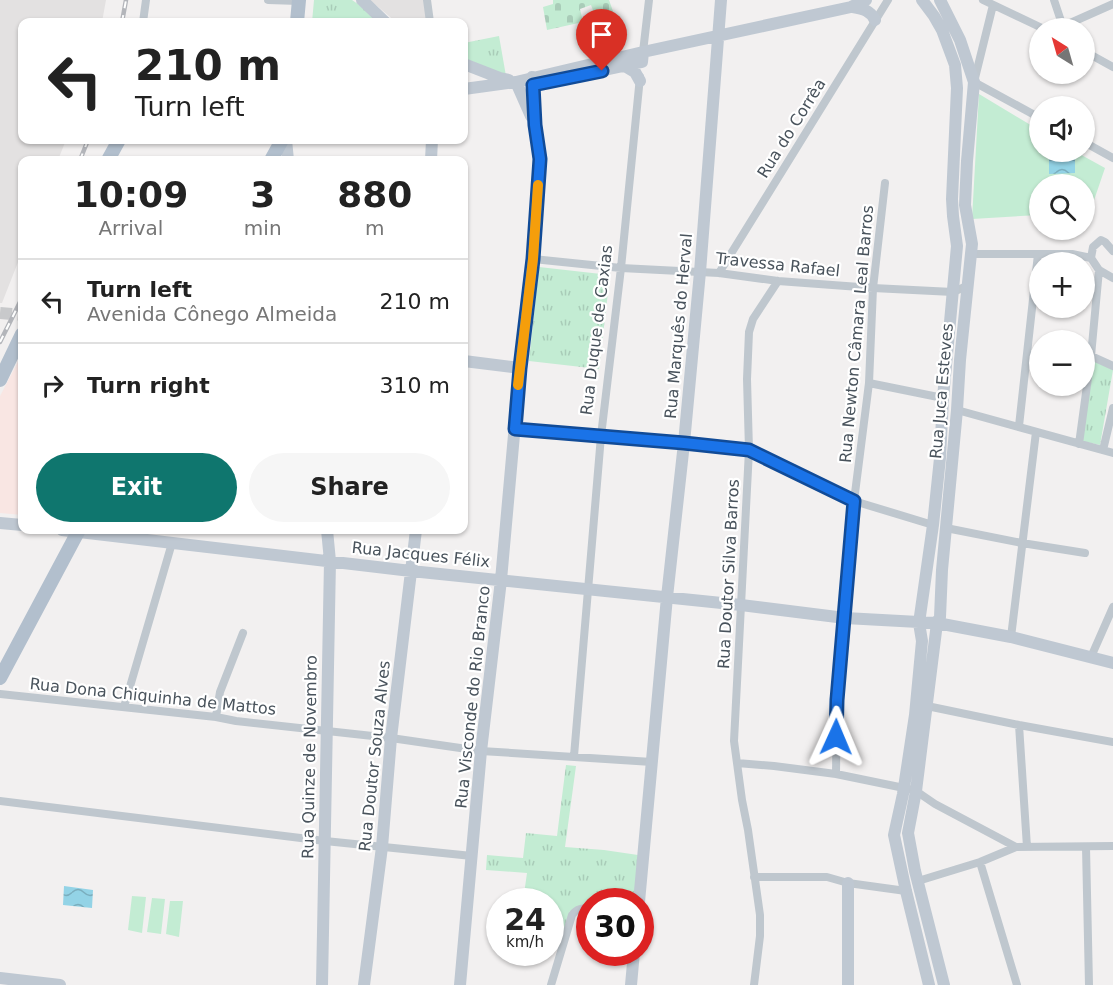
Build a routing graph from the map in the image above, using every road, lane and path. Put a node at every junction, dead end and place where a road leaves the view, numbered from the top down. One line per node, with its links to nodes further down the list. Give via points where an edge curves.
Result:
1 (146, 0): 17 (street)
2 (268, 0): 3 (street)
3 (302, 0): 18 (main road); 19 (main road)
4 (362, 0): 20 (main road)
5 (427, 0): 21 (street)
6 (649, 0): 27 (street, Rua Duque de Caxias)
7 (721, 0): 26 (main road, Rua Marquês do Herval)
8 (866, 0): 16 (main road)
9 (888, 0): 24 (street, Rua do Corrêa)
10 (922, 0): 49 (main road, Rua Juca Esteves, via 942,30 955,65 952,199)
11 (940, 0): 28 (main road, Rua Juca Esteves)
12 (983, 0): 15 (street)
13 (1054, 0): 22 (street)
14 (1113, 4): 23 (street)
15 (993, 5): 25 (street); 29 (street)
16 (851, 7): 24 (main road, via 863,9); 26 (main road)
17 (144, 18)
18 (298, 18)
19 (305, 18)
20 (381, 18)
21 (429, 18)
22 (1058, 18)
23 (1083, 18)
24 (875, 20): 54 (street, Rua do Corrêa)
25 (1029, 22)
26 (718, 37): 27 (main road); 53 (main road, Rua Marquês do Herval)
27 (643, 57): 32 (main road); 34 (main road); 35 (street, Rua Duque de Caxias)
28 (967, 57): 29 (main road); 37 (main road, Rua Juca Esteves)
29 (980, 57): 37 (street)
30 (1095, 57): 33 (street)
31 (468, 66): 36 (main road)
32 (625, 66): 34 (main road); 35 (main road)
33 (1113, 67)
34 (533, 81): 36 (main road); 40 (main road, Rua Visconde do Rio Branco)
35 (640, 81): 51 (street, Rua Duque de Caxias)
36 (516, 82): 38 (main road); 40 (main road, Rua Visconde do Rio Branco)
37 (974, 82): 39 (street); 47 (main road, Rua Juca Esteves, via 965,197 972,244)
38 (468, 88)
39 (1029, 112)
40 (535, 125): 48 (main road, Rua Visconde do Rio Branco, via 540,159)
41 (1095, 148): 42 (street)
42 (1113, 158)
43 (885, 183): 58 (street, Rua Newton Câmara Leal Barros)
44 (1113, 251): 45 (street, via 1101,240)
45 (1092, 252)
46 (1029, 254): 47 (street)
47 (970, 257): 49 (main road); 57 (main road, Rua Juca Esteves)
48 (533, 259): 51 (street, Travessa Rafael); 68 (main road, Rua Visconde do Rio Branco)
49 (956, 260): 59 (main road, Rua Juca Esteves)
50 (1095, 265): 52 (street)
51 (621, 268): 53 (street, Travessa Rafael); 78 (street, Rua Duque de Caxias)
52 (1099, 270): 55 (street); 61 (street)
53 (700, 272): 54 (street, Travessa Rafael); 79 (main road, Rua Marquês do Herval)
54 (719, 273): 56 (street, Travessa Rafael)
55 (1112, 276)
56 (778, 282): 58 (street, Travessa Rafael); 81 (street, Rua Doutor Silva Barros, via 753,319 749,332)
57 (967, 286): 59 (street, Travessa Rafael); 64 (main road, Rua Juca Esteves)
58 (873, 288): 59 (street, Travessa Rafael); 70 (street, Rua Newton Câmara Leal Barros)
59 (953, 292): 63 (main road, Rua Juca Esteves)
60 (1031, 318): 75 (street)
61 (1093, 330)
62 (18, 342): 69 (main road)
63 (948, 348): 64 (main road); 72 (main road, Rua Juca Esteves)
64 (961, 350): 74 (main road, Rua Juca Esteves)
65 (1095, 358): 67 (street)
66 (468, 362): 68 (main road)
67 (1113, 366)
68 (520, 368): 76 (main road, Rua Visconde do Rio Branco)
69 (0, 380)
70 (869, 383): 72 (street); 84 (street, Rua Newton Câmara Leal Barros)
71 (1086, 396): 80 (street)
72 (943, 398): 87 (main road, Rua Juca Esteves)
73 (1113, 408): 82 (street)
74 (957, 410): 75 (street); 88 (main road, Rua Juca Esteves)
75 (1019, 426): 77 (street)
76 (515, 429): 78 (street); 98 (main road, Rua Visconde do Rio Branco)
77 (1036, 432): 80 (street); 94 (street)
78 (601, 436): 79 (street); 99 (street, Rua Duque de Caxias)
79 (684, 443): 81 (street); 100 (main road, Rua Marquês do Herval)
80 (1079, 444): 82 (street)
81 (749, 450): 84 (street); 101 (street, Rua Doutor Silva Barros)
82 (1103, 450): 83 (street)
83 (1113, 453)
84 (854, 501): 87 (street); 103 (street, Rua Newton Câmara Leal Barros)
85 (0, 523): 86 (main road)
86 (18, 525)
87 (933, 525): 104 (main road, Rua Juca Esteves)
88 (946, 528): 94 (street); 105 (main road, Rua Juca Esteves)
89 (76, 534): 110 (main road)
90 (102, 534): 93 (main road, Rua Jacques Félix)
91 (327, 534): 96 (main road, Rua Quinze de Novembro)
92 (416, 534): 97 (main road, Rua Doutor Souza Alves)
93 (172, 543): 96 (main road, Rua Jacques Félix); 113 (street)
94 (1022, 543): 95 (street); 107 (street)
95 (1085, 554)
96 (330, 561): 97 (main road, Rua Jacques Félix); 116 (main road, Rua Quinze de Novembro)
97 (411, 571): 98 (main road, Rua Jacques Félix); 117 (main road, Rua Doutor Souza Alves)
98 (501, 580): 99 (main road, Rua Jacques Félix); 119 (main road, Rua Visconde do Rio Branco)
99 (587, 590): 100 (main road, Rua Jacques Félix); 120 (street, Rua Duque de Caxias)
100 (667, 597): 101 (main road, Rua Jacques Félix); 121 (main road, Rua Marquês do Herval)
101 (741, 604): 103 (main road, Rua Jacques Félix); 122 (street, Rua Doutor Silva Barros, via 734,741)
102 (1113, 607): 108 (street)
103 (844, 618): 104 (main road, Rua Jacques Félix); 123 (street, Rua Newton Câmara Leal Barros)
104 (919, 623): 105 (main road, Rua Jacques Félix); 124 (main road, Rua Juca Esteves, via 922,641)
105 (937, 623): 107 (main road, Rua Jacques Félix); 112 (main road, Rua Juca Esteves)
106 (243, 633): 114 (street, via 220,692)
107 (1011, 637): 108 (main road, Rua Jacques Félix)
108 (1090, 657): 109 (main road, Rua Jacques Félix)
109 (1113, 663)
110 (0, 678)
111 (0, 694): 113 (street, Rua Dona Chiquinha de Mattos)
112 (927, 706): 115 (street); 124 (main road, Rua Juca Esteves)
113 (124, 707): 114 (street, Rua Dona Chiquinha de Mattos)
114 (216, 717): 116 (street, Rua Dona Chiquinha de Mattos)
115 (1019, 725): 118 (street); 130 (street)
116 (326, 730): 117 (street, Rua Dona Chiquinha de Mattos); 126 (main road, Rua Quinze de Novembro)
117 (391, 738): 119 (street, Rua Dona Chiquinha de Mattos); 128 (main road, Rua Doutor Souza Alves)
118 (1113, 742)
119 (481, 751): 120 (street, Rua Dona Chiquinha de Mattos); 132 (main road, Rua Visconde do Rio Branco)
120 (574, 756): 121 (street, Rua Dona Chiquinha de Mattos)
121 (652, 762): 137 (main road, Rua Marquês do Herval)
122 (738, 766): 123 (street); 134 (street, Rua Doutor Silva Barros)
123 (836, 774): 124 (street)
124 (910, 789): 129 (street); 135 (main road, via 908,833); 138 (main road, via 894,835)
125 (0, 801): 126 (street)
126 (325, 841): 128 (street); 146 (main road, Rua Quinze de Novembro)
127 (1113, 846): 131 (street)
128 (382, 847): 132 (street); 147 (main road, Rua Doutor Souza Alves)
129 (1016, 847): 130 (street); 133 (street)
130 (1027, 847): 131 (street)
131 (1086, 847): 157 (street)
132 (472, 856): 148 (main road, Rua Visconde do Rio Branco)
133 (980, 862): 135 (street); 156 (street)
134 (754, 877): 136 (street, via 827,878); 151 (street, Rua Doutor Silva Barros, via 760,936)
135 (918, 881): 140 (main road)
136 (848, 883): 138 (street); 143 (main road)
137 (640, 888)
138 (906, 891): 141 (main road)
139 (576, 910): 149 (street)
140 (933, 940): 141 (main road); 155 (main road)
141 (919, 943): 154 (main road)
142 (633, 966): 150 (main road)
143 (848, 966): 152 (main road); 153 (street)
144 (0, 978): 145 (main road)
145 (60, 985)
146 (322, 985)
147 (363, 985)
148 (460, 985)
149 (551, 985)
150 (631, 985)
151 (754, 985)
152 (848, 985)
153 (854, 985)
154 (929, 985)
155 (944, 985)
156 (1017, 985)
157 (1089, 985)

